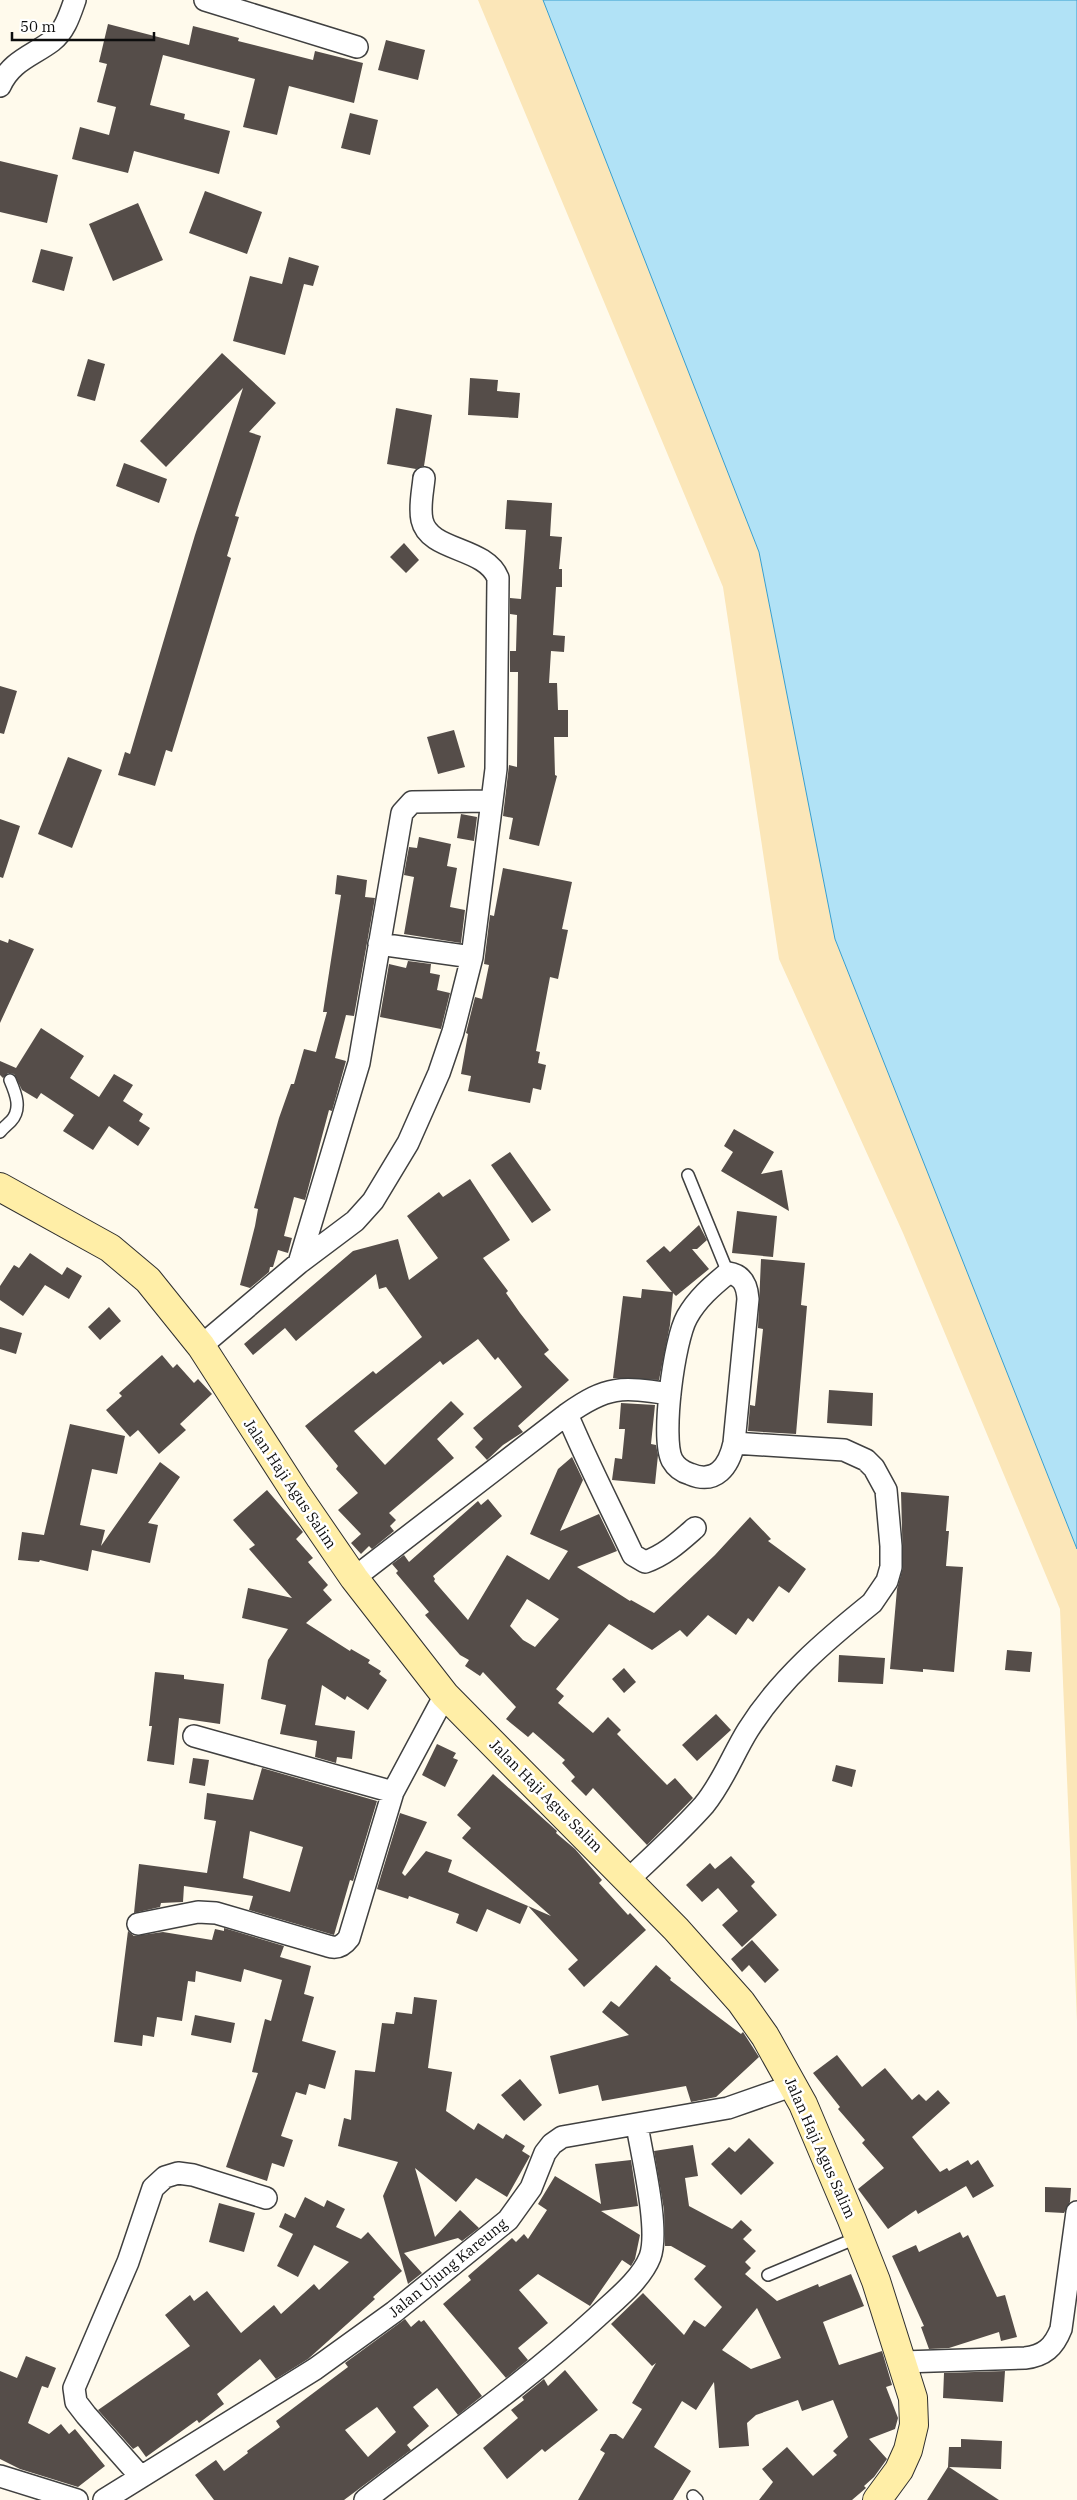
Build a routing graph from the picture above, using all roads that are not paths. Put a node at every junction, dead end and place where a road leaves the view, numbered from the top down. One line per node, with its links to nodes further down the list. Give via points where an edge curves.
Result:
1 (76, 0): 4 (street, via 63,29 53,40 11,68)
2 (205, 0): 3 (street)
3 (357, 46)
4 (0, 86)
5 (424, 478): 6 (street, via 422,520 427,530 436,538 487,562 498,578 496,761)
6 (492, 801): 7 (street, via 426,801 406,806 402,813); 8 (street)
7 (378, 944): 8 (street); 13 (street, via 359,1063)
8 (472, 957): 13 (street, via 439,1074 408,1143 373,1201 355,1221)
9 (10, 1080): 10 (lane, via 18,1110)
10 (0, 1132)
11 (688, 1175): 14 (lane)
12 (0, 1187): 15 (main road, Jalan Haji Agus Salim, via 95,1238 127,1260 154,1287)
13 (299, 1263): 15 (street)
14 (728, 1272): 16 (street, via 706,1292 686,1318); 18 (street, via 743,1280 748,1299)
15 (200, 1346): 20 (main road, Jalan Haji Agus Salim)
16 (670, 1394): 17 (street, via 624,1388 608,1390); 18 (street, via 669,1453 679,1469 697,1477 713,1476 727,1464)
17 (567, 1414): 19 (street, via 585,1459 633,1556 645,1562 656,1558); 20 (street)
18 (734, 1443): 24 (street, via 837,1449 866,1460 886,1490 891,1567 881,1592 872,1603 803,1662 766,1705 705,1804)
19 (695, 1528)
20 (354, 1578): 21 (main road, Jalan Haji Agus Salim)
21 (445, 1695): 23 (street); 24 (main road, Jalan Haji Agus Salim)
22 (194, 1736): 23 (street)
23 (393, 1792): 25 (street, via 349,1938 338,1947 216,1913 198,1912)
24 (629, 1879): 26 (main road, Jalan Haji Agus Salim, via 741,2002 766,2036)
25 (138, 1924)
26 (794, 2085): 27 (street, Jalan Ujung Kareung, via 728,2108); 30 (main road, Jalan Haji Agus Salim)
27 (637, 2125): 34 (street, Jalan Ujung Kareung, via 562,2137 552,2144 521,2204 508,2220 463,2257 316,2370); 38 (street, via 652,2223 650,2256 643,2269 606,2309 536,2369)
28 (266, 2198): 34 (street, via 178,2173 165,2177 153,2188 128,2262 74,2388 76,2402)
29 (1077, 2212): 32 (street, via 1061,2329 1047,2351 1025,2358)
30 (859, 2237): 31 (lane); 32 (main road, Jalan Haji Agus Salim)
31 (768, 2275)
32 (903, 2362): 35 (main road, Jalan Haji Agus Salim, via 913,2398 912,2435)
33 (0, 2476): 36 (street)
34 (140, 2476): 37 (street, Jalan Ujung Kareung)
35 (886, 2497)
36 (77, 2500)
37 (104, 2500)
38 (365, 2500)

